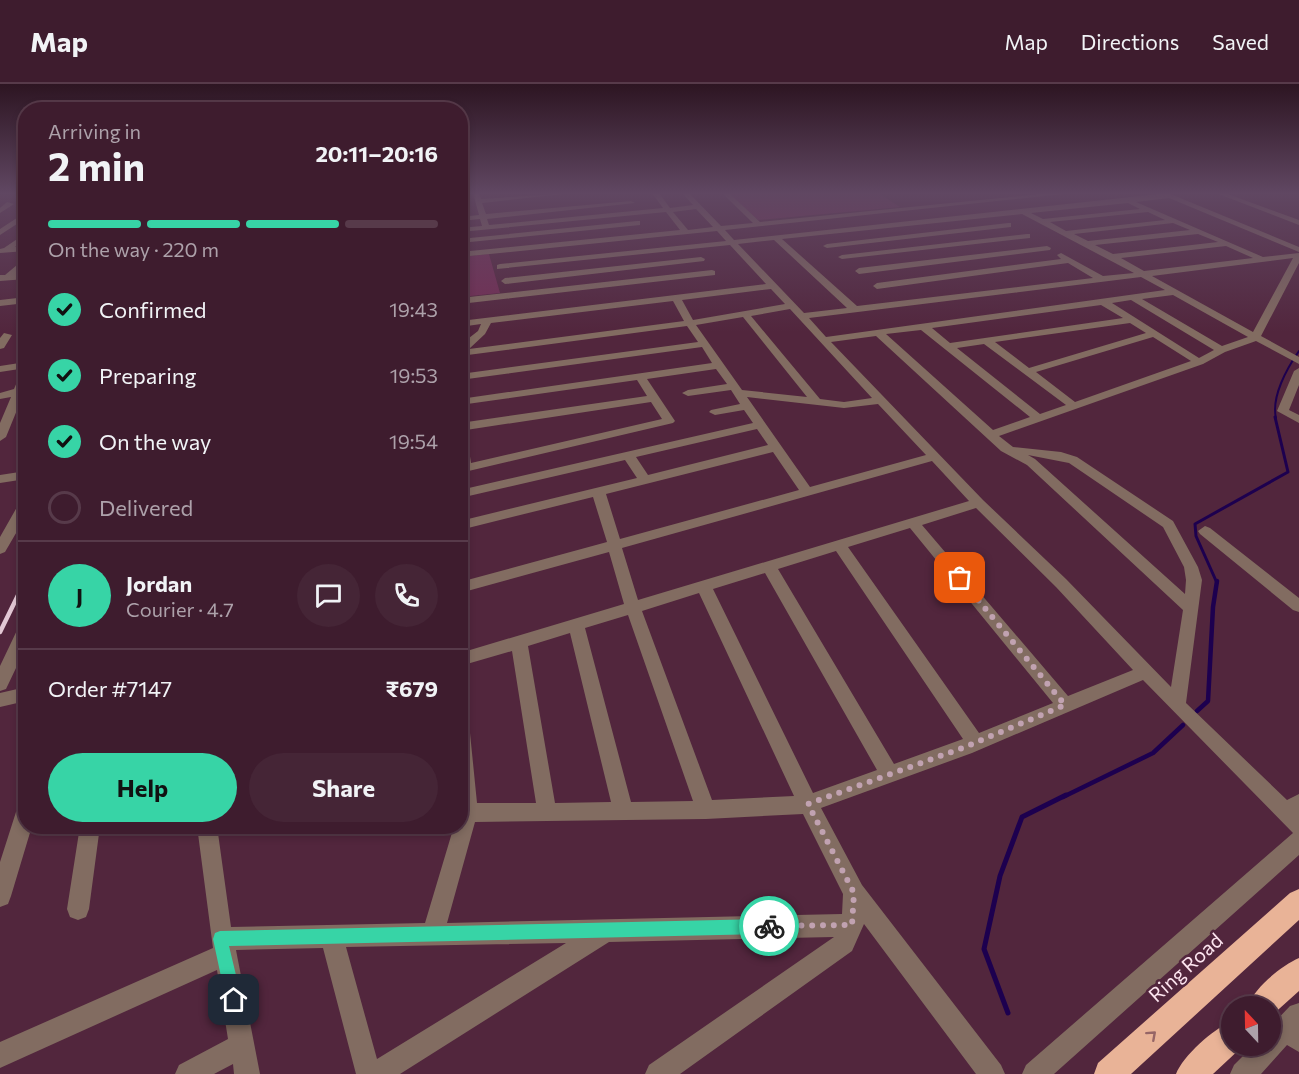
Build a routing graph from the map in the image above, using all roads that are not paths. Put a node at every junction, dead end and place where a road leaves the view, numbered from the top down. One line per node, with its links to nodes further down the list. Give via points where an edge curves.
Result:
1 (491, 239): 23 (street)
2 (589, 239): 23 (street)
3 (728, 239): 15 (street)
4 (765, 239): 15 (street)
5 (777, 239): 53 (street)
6 (819, 239): 18 (street)
7 (886, 239): 18 (street)
8 (999, 239): 26 (street)
9 (1032, 239): 20 (street)
10 (1077, 239): 16 (street)
11 (1128, 239): 16 (street)
12 (1217, 239): 17 (street)
13 (1273, 239): 22 (street)
14 (18, 240): 21 (street)
15 (731, 243): 19 (street); 42 (street)
16 (1086, 244): 27 (street)
17 (1228, 244): 27 (street); 29 (street)
18 (827, 246): 26 (street)
19 (691, 247): 28 (street); 33 (street)
20 (1047, 248): 32 (street); 36 (street)
21 (4, 250)
22 (1299, 250)
23 (495, 251): 24 (street); 33 (street)
24 (468, 254)
25 (1299, 255): 29 (street); 64 (street)
26 (842, 257): 36 (street)
27 (1112, 257): 37 (street)
28 (701, 259): 40 (street); 41 (street)
29 (1262, 259): 37 (street)
30 (0, 260): 31 (street)
31 (18, 260)
32 (1069, 260): 39 (street); 45 (street)
33 (500, 267): 40 (street)
34 (0, 270): 35 (street)
35 (16, 270): 38 (street)
36 (859, 272): 45 (street)
37 (1142, 274): 39 (street); 43 (street)
38 (4, 278)
39 (1101, 279): 45 (street)
40 (505, 281): 44 (street)
41 (719, 282): 42 (street); 44 (street); 47 (street)
42 (773, 286): 54 (street)
43 (1173, 292): 46 (street); 64 (street)
44 (509, 295): 48 (street)
45 (889, 295): 53 (street)
46 (1132, 297): 51 (street); 71 (street)
47 (676, 298): 57 (street); 59 (street)
48 (474, 299): 49 (street); 57 (street)
49 (468, 300)
50 (18, 301): 52 (street)
51 (1102, 301): 56 (street); 60 (street)
52 (0, 303)
53 (855, 310): 54 (street)
54 (797, 311): 55 (street); 65 (street)
55 (745, 314): 59 (street); 91 (street)
56 (1131, 320): 62 (street); 66 (street)
57 (482, 321): 58 (street); 68 (street, via 482,332)
58 (468, 323)
59 (690, 323): 67 (street); 72 (street)
60 (923, 326): 61 (street); 70 (street)
61 (878, 332): 65 (street); 100 (street)
62 (1154, 334): 74 (street); 79 (street)
63 (7, 335): 69 (street)
64 (1255, 338): 71 (street); 73 (street)
65 (824, 340): 89 (street)
66 (987, 341): 70 (street); 79 (street)
67 (705, 344): 75 (street); 80 (street)
68 (468, 345)
69 (0, 346)
70 (948, 346): 95 (street)
71 (1221, 350): 74 (street)
72 (468, 351)
73 (1294, 358)
74 (1199, 362): 93 (street)
75 (720, 365): 81 (street); 82 (street)
76 (18, 366): 77 (street)
77 (0, 369)
78 (1299, 371): 83 (street)
79 (1026, 372): 93 (street)
80 (468, 376)
81 (640, 376): 88 (street); 90 (street)
82 (736, 389): 86 (street); 91 (street); 92 (street)
83 (1295, 390): 96 (street, via 1283,411)
84 (18, 391): 87 (street)
85 (18, 393): 101 (street)
86 (688, 393)
87 (0, 396)
88 (654, 398): 98 (street); 99 (street, via 669,421)
89 (880, 400): 91 (street, via 844,405); 105 (street)
90 (468, 401)
91 (817, 403)
92 (748, 406): 94 (street); 97 (street)
93 (1074, 406): 95 (street)
94 (715, 412)
95 (1038, 418): 100 (street)
96 (1299, 420)
97 (760, 424): 102 (street); 104 (street)
98 (468, 427)
99 (617, 433): 104 (street); 106 (street)
100 (991, 435): 103 (street)
101 (0, 438)
102 (776, 447): 109 (street); 110 (street)
103 (1005, 448): 127 (street, via 1031,462); 127 (street, via 1073,460 1168,524 1191,567)
104 (630, 456): 109 (street); 111 (street)
105 (933, 457): 110 (street); 113 (street)
106 (468, 467)
107 (18, 476): 108 (street)
108 (0, 479)
109 (646, 480): 112 (street)
110 (806, 491): 119 (street)
111 (468, 492)
112 (599, 493): 116 (street); 119 (street)
113 (978, 503): 117 (street); 132 (street)
114 (17, 519): 115 (street); 121 (street)
115 (0, 522)
116 (468, 524)
117 (914, 524): 120 (street); 136 (street)
118 (1205, 531): 125 (street)
119 (614, 544): 123 (street); 126 (street)
120 (840, 546): 122 (street); 138 (street)
121 (0, 549)
122 (769, 567): 124 (street); 139 (street)
123 (468, 586)
124 (704, 587): 126 (street); 140 (street)
125 (1299, 606)
126 (633, 608): 128 (street); 142 (street)
127 (1191, 608): 137 (street)
128 (576, 626): 129 (street); 141 (street)
129 (519, 643): 131 (street); 143 (street)
130 (18, 645): 133 (street)
131 (468, 658)
132 (1145, 672): 136 (street); 137 (street)
133 (0, 684)
134 (18, 696): 135 (street)
135 (0, 700)
136 (1065, 705): 138 (street)
137 (1177, 705): 145 (street)
138 (975, 742): 139 (street)
139 (889, 774): 140 (street)
140 (808, 804): 142 (street); 151 (street)
141 (623, 810): 142 (street); 143 (street)
142 (706, 810)
143 (547, 812): 144 (street)
144 (468, 813)
145 (1295, 814)
146 (19, 834): 152 (street)
147 (89, 834): 154 (street)
148 (208, 834): 159 (street)
149 (459, 834): 157 (street)
150 (1299, 841): 174 (street)
151 (854, 893): 155 (street); 173 (street)
152 (0, 896)
153 (1299, 903): 175 (highway, Ring Road, one-way to 153)
154 (78, 909)
155 (852, 925): 156 (street); 172 (street, via 844,943)
156 (606, 930): 157 (street); 171 (street)
157 (433, 934): 158 (street)
158 (331, 936): 159 (street); 170 (street)
159 (223, 946): 164 (street); 166 (street)
160 (1299, 972): 161 (highway)
161 (1273, 996)
162 (1295, 1027): 163 (street)
163 (1281, 1037)
164 (242, 1045): 168 (street); 169 (street)
165 (1221, 1046): 176 (highway)
166 (0, 1055)
167 (1260, 1056): 177 (street)
168 (188, 1074)
169 (247, 1074)
170 (369, 1074)
171 (377, 1074)
172 (658, 1074)
173 (992, 1074)
174 (1035, 1074)
175 (1109, 1074)
176 (1191, 1074)
177 (1243, 1074)

